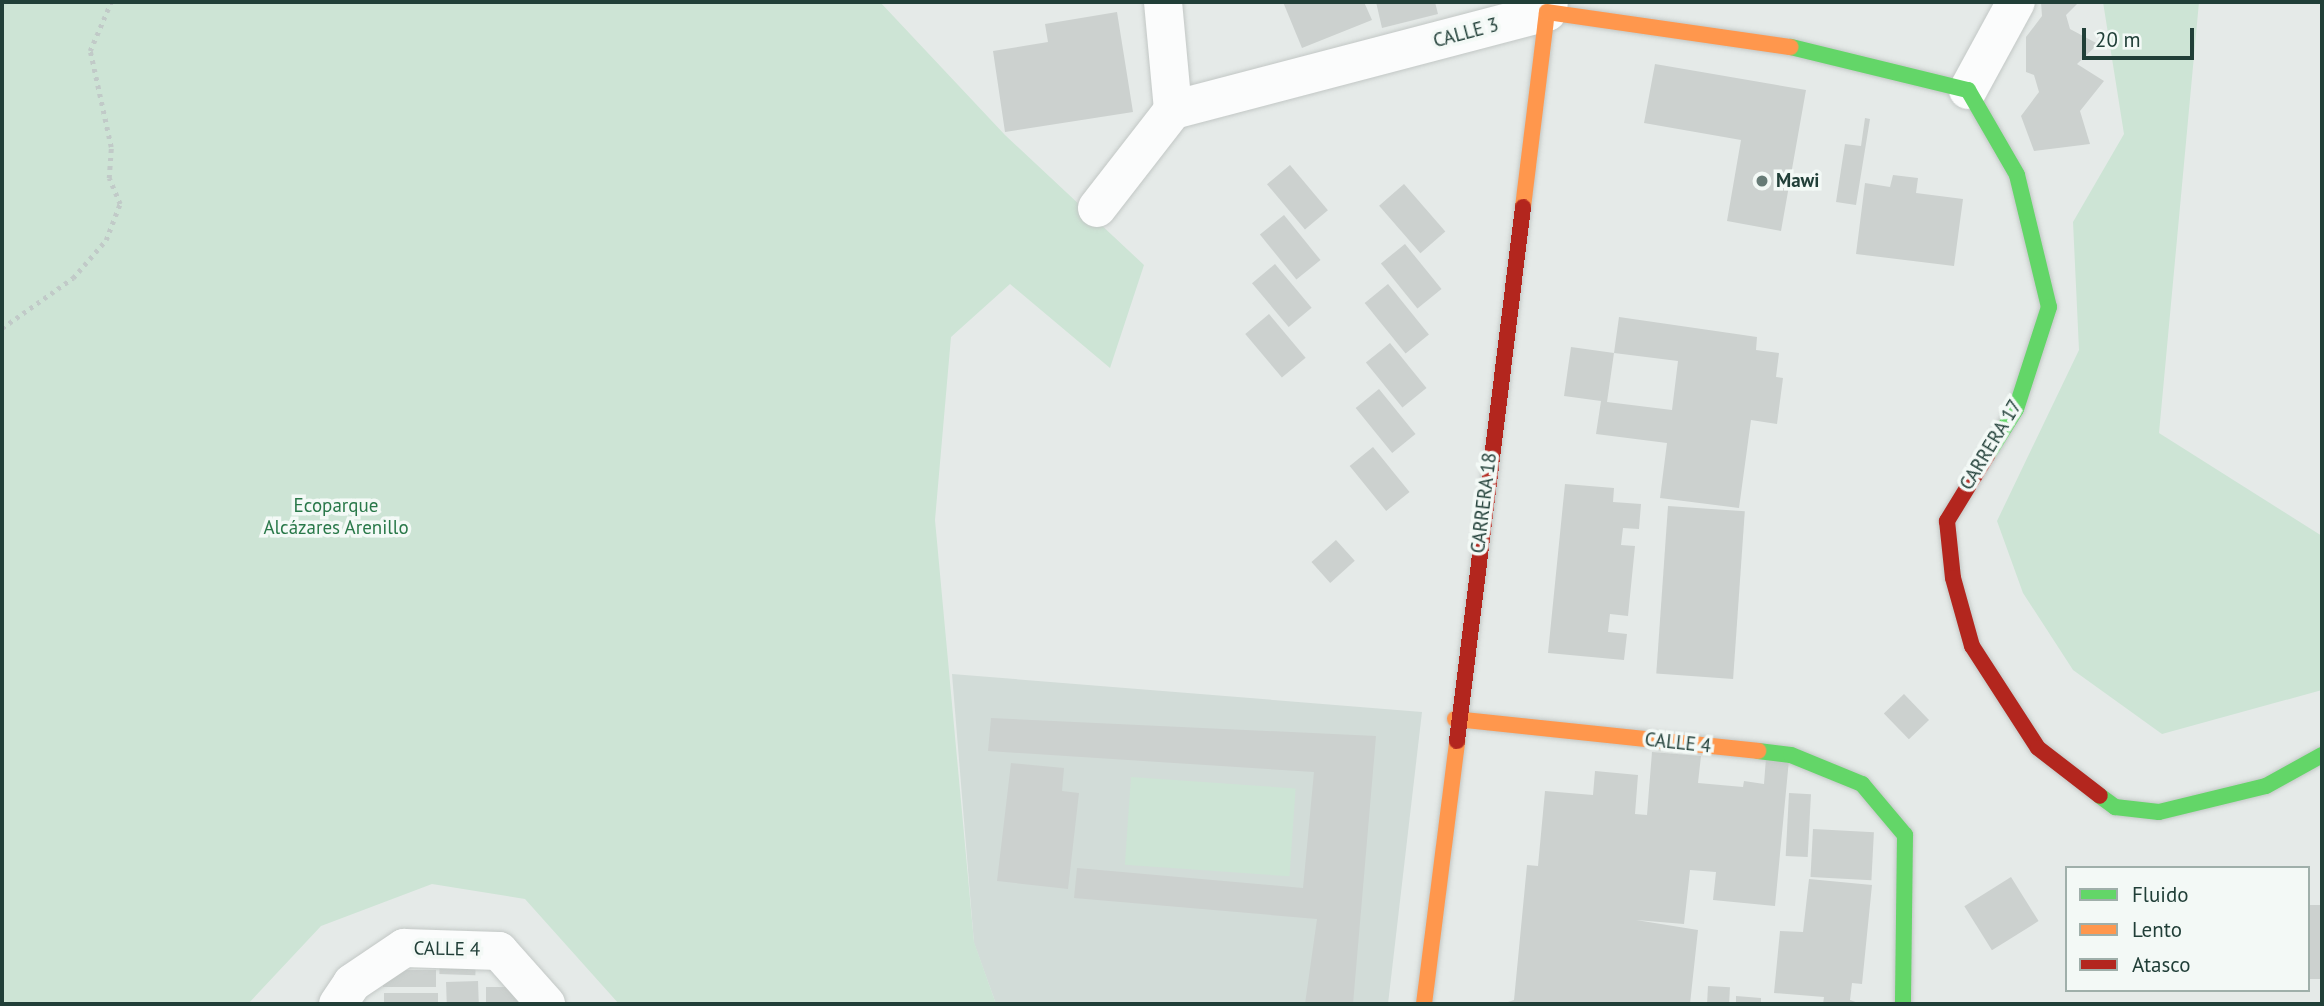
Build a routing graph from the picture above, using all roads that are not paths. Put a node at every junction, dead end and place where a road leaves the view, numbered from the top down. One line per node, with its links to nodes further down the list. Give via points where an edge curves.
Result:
1 (1163, 2): 5 (street)
2 (2016, 2): 4 (street)
3 (1548, 7): 4 (street, CALLE 3, via 1808,50); 5 (street, CALLE 3); 7 (street, CARRERA 18)
4 (1968, 90): 8 (street, CARRERA 17, via 2017,175 2049,307 2016,409 1947,521 1953,578 1972,646 2038,748 2115,807 2159,811 2266,786)
5 (1173, 110): 6 (street)
6 (1097, 208)
7 (1455, 719): 11 (street, CARRERA 18); 12 (street, CALLE 4, via 1791,755 1862,784 1905,835)
8 (2322, 755)
9 (345, 994): 10 (street, CALLE 4, via 404,948 499,951)
10 (542, 997)
11 (1424, 1004)
12 (1903, 1004)

